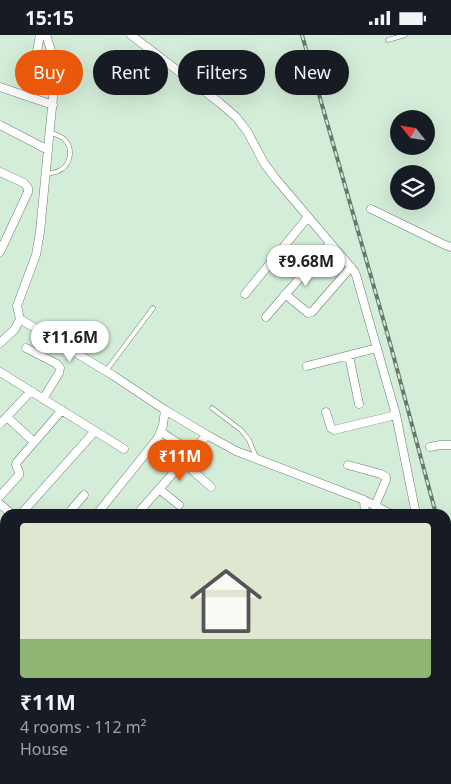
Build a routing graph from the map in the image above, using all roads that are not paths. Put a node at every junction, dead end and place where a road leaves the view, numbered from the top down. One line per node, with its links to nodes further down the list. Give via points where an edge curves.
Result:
1 (40, 35): 6 (street)
2 (46, 35): 8 (street, via 54,63)
3 (131, 35): 15 (street, via 236,117 264,163)
4 (405, 35): 5 (lane)
5 (388, 40)
6 (37, 50)
7 (0, 87): 8 (street)
8 (53, 105): 10 (street)
9 (0, 125): 11 (street)
10 (50, 133): 11 (street); 13 (lane, via 66,141 70,150 64,168)
11 (48, 150): 13 (street)
12 (0, 172): 18 (street, via 27,185 28,192)
13 (46, 174): 24 (street, via 36,255 17,306)
14 (371, 209): 17 (street)
15 (308, 217): 16 (street); 20 (street)
16 (330, 243): 19 (street); 21 (street)
17 (451, 247)
18 (0, 252)
19 (351, 267): 21 (street, via 312,312 308,313); 27 (street)
20 (245, 294)
21 (285, 294): 23 (street)
22 (153, 308): 30 (lane)
23 (266, 317)
24 (20, 319): 25 (street, via 15,329); 30 (street)
25 (0, 343)
26 (26, 348): 33 (street, via 60,368)
27 (376, 348): 28 (street); 39 (street)
28 (349, 356): 29 (street); 34 (street)
29 (307, 366)
30 (106, 371): 37 (street)
31 (0, 372): 32 (street)
32 (31, 391): 33 (street); 40 (street)
33 (43, 399): 36 (street)
34 (358, 404)
35 (212, 409): 50 (lane, via 241,430)
36 (62, 410): 42 (street); 45 (street)
37 (165, 410): 43 (street); 44 (street)
38 (326, 412): 39 (street, via 329,425 334,430)
39 (396, 415): 66 (street)
40 (6, 417): 41 (street); 45 (street)
41 (0, 424)
42 (95, 431): 48 (street); 60 (street)
43 (161, 432): 49 (street); 62 (street)
44 (207, 435): 49 (street); 50 (street)
45 (34, 442): 56 (street, via 17,462 19,475)
46 (451, 445): 47 (street)
47 (430, 447)
48 (124, 449)
49 (192, 452): 51 (street)
50 (256, 457): 57 (street)
51 (183, 462): 53 (street); 54 (street)
52 (348, 465): 59 (street, via 386,477)
53 (211, 487)
54 (159, 489): 58 (street); 63 (street)
55 (84, 495): 61 (street)
56 (0, 496)
57 (364, 500): 59 (street); 64 (street)
58 (179, 505)
59 (376, 506): 65 (street)
60 (25, 509)
61 (72, 509)
62 (101, 509)
63 (141, 509)
64 (365, 509)
65 (382, 509)
66 (415, 509)

